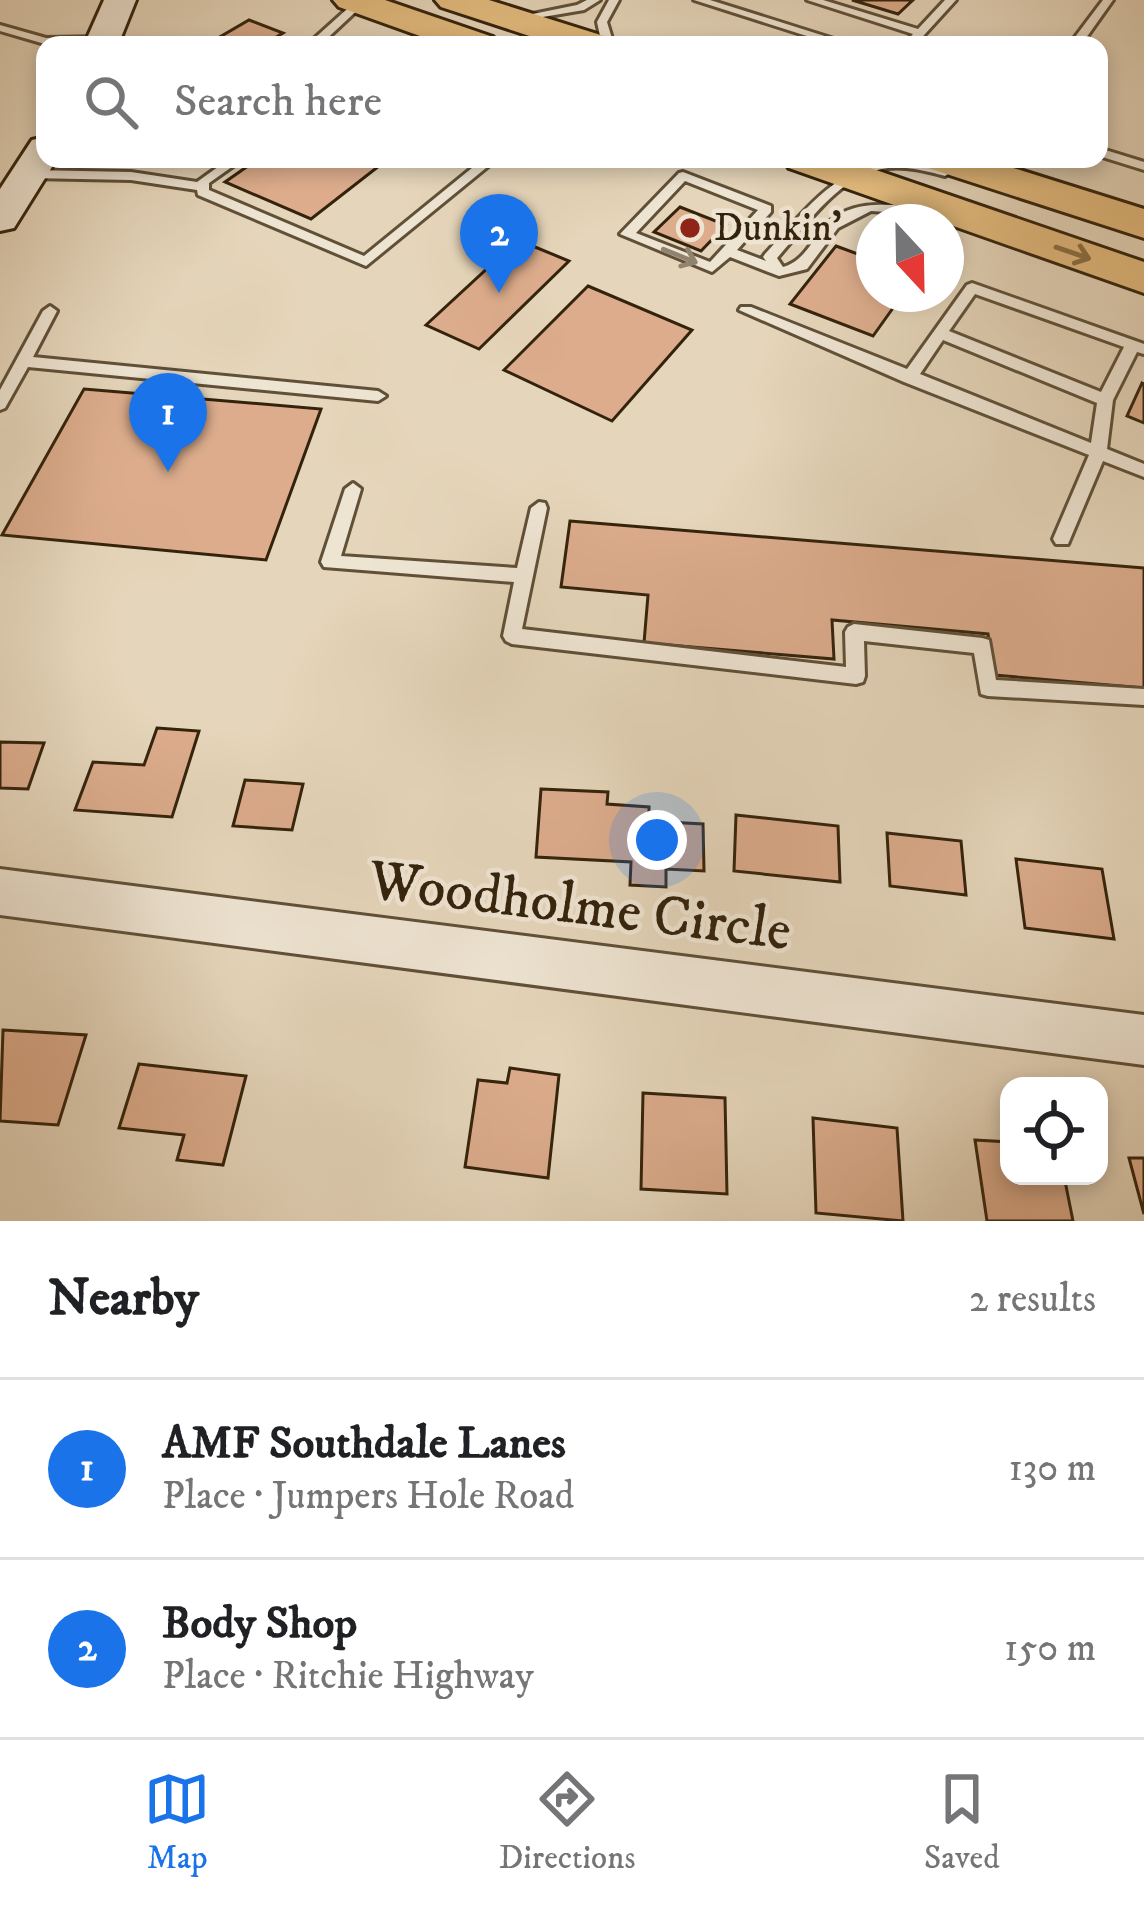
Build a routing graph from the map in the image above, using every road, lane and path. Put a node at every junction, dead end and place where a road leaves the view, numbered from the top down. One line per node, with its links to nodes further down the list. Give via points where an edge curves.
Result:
1 (120, 0): 13 (main road)
2 (596, 0): 9 (lane)
3 (614, 0): 16 (lane, via 602,22)
4 (699, 0): 17 (lane)
5 (812, 0): 12 (lane)
6 (951, 0): 12 (lane)
7 (1108, 0): 19 (lane)
8 (356, 2): 10 (main road); 14 (lane)
9 (512, 19): 10 (main road); 15 (main road)
10 (436, 25)
11 (0, 28): 20 (lane)
12 (921, 33): 18 (lane)
13 (105, 36)
14 (322, 36)
15 (566, 36)
16 (606, 36)
17 (817, 36)
18 (918, 36)
19 (1082, 36)
20 (36, 39)
21 (1108, 155): 23 (lane)
22 (36, 164): 33 (main road)
23 (1144, 166)
24 (81, 168): 32 (lane)
25 (224, 168): 32 (lane)
26 (480, 168): 32 (lane, via 366,262)
27 (830, 168): 31 (main road)
28 (864, 168): 31 (lane)
29 (932, 168): 36 (lane)
30 (971, 168): 35 (main road)
31 (850, 175): 34 (main road); 38 (lane, via 770,257)
32 (203, 187)
33 (0, 219)
34 (985, 222): 38 (lane, via 869,207 833,225 802,266); 39 (main road, one-way to 39)
35 (1144, 224)
36 (1144, 237)
37 (728, 251): 37 (lane, one-way to 37, via 766,209 683,176 627,234 712,268); 38 (lane)
38 (779, 272)
39 (1144, 278)
40 (746, 310): 45 (lane)
41 (50, 311): 44 (lane)
42 (940, 333): 43 (lane, via 972,288); 45 (lane); 47 (lane)
43 (1138, 347): 47 (lane)
44 (23, 361): 46 (lane); 48 (lane)
45 (909, 378): 49 (lane)
46 (378, 396)
47 (1105, 400): 49 (lane)
48 (0, 404)
49 (1098, 453): 50 (lane); 53 (lane)
50 (1144, 471)
51 (353, 489): 54 (lane, via 330,562)
52 (539, 508): 54 (lane)
53 (1063, 539)
54 (524, 576): 55 (lane, via 512,636 856,676 854,632 982,646 988,688)
55 (1144, 697)
56 (0, 892): 57 (street, Woodholme Circle)
57 (1144, 1040)

